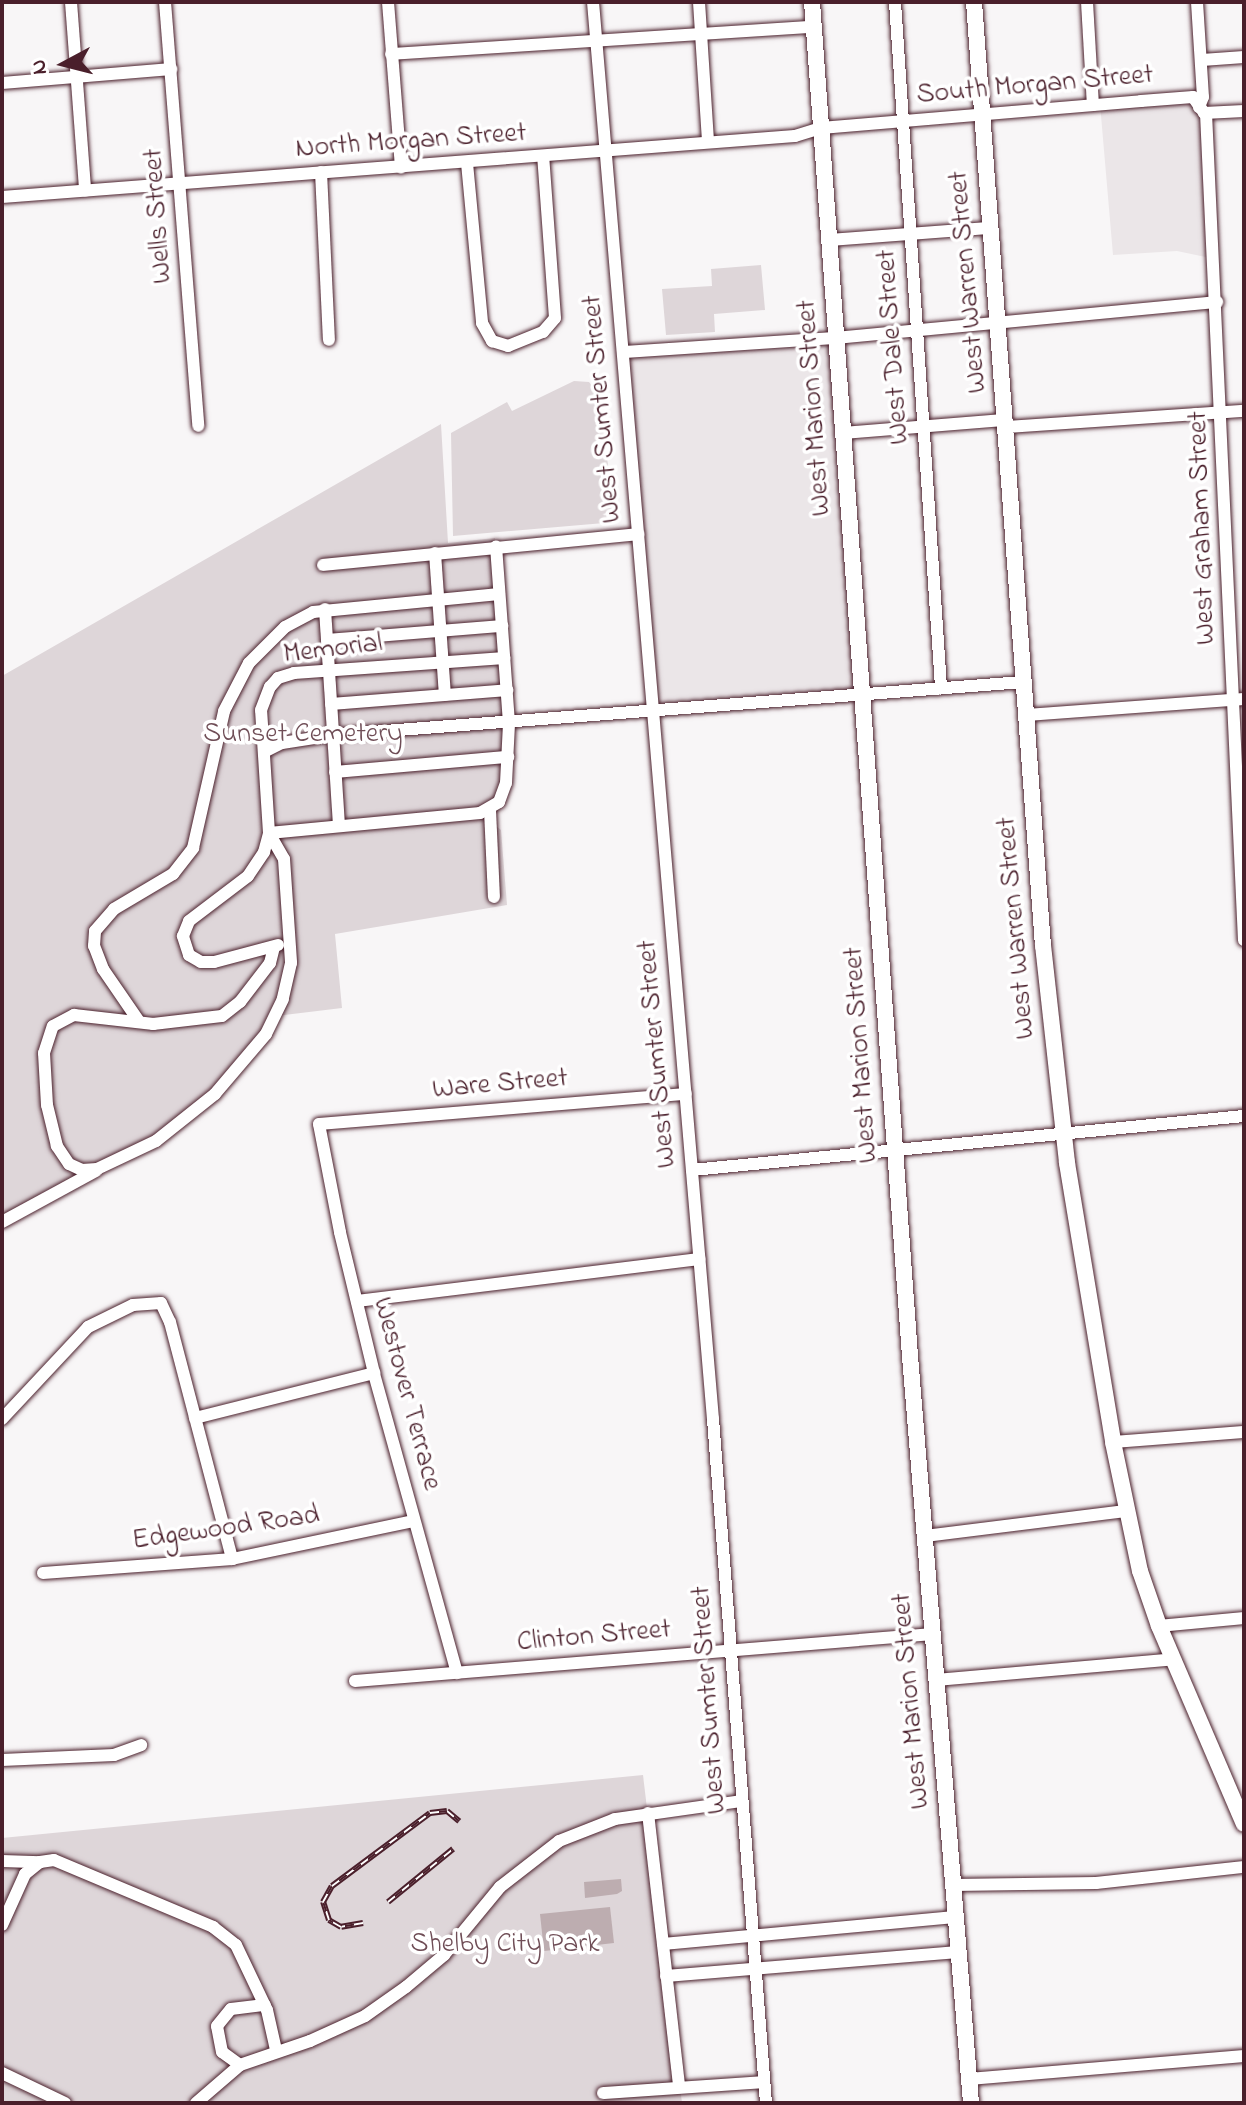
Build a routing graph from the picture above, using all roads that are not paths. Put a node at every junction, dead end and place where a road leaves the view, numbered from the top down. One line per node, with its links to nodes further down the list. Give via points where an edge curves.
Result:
1 (71, 2): 18 (street)
2 (165, 2): 17 (street, Wells Street)
3 (388, 2): 14 (street)
4 (593, 2): 13 (street, West Sumter Street)
5 (699, 2): 12 (street)
6 (812, 2): 11 (main road, West Marion Street)
7 (895, 2): 24 (street, West Dale Street)
8 (974, 2): 23 (main road, West Warren Street)
9 (1087, 2): 20 (street)
10 (1197, 2): 16 (street, West Graham Street)
11 (814, 27): 12 (street); 25 (main road, West Marion Street)
12 (701, 34): 13 (street); 26 (street)
13 (597, 41): 14 (street); 27 (street, West Sumter Street)
14 (391, 54): 30 (street)
15 (1244, 57): 16 (street)
16 (1202, 60): 21 (street, West Graham Street)
17 (171, 69): 18 (street); 32 (street, Wells Street)
18 (76, 77): 19 (street); 33 (street)
19 (2, 83)
20 (1093, 105): 21 (street, South Morgan Street, via 1193,97); 23 (street, South Morgan Street)
21 (1202, 110): 22 (street, South Morgan Street); 38 (street, West Graham Street)
22 (1244, 111)
23 (980, 113): 24 (street, South Morgan Street); 35 (main road, West Warren Street)
24 (903, 121): 25 (street, South Morgan Street); 36 (street, West Dale Street)
25 (821, 128): 26 (street, North Morgan Street, via 795,136); 37 (main road, West Marion Street)
26 (708, 141): 27 (street, North Morgan Street)
27 (606, 151): 28 (street, North Morgan Street); 43 (street, West Sumter Street)
28 (543, 156): 29 (street, North Morgan Street); 29 (street, via 555,318 543,332 508,346 492,341 482,323)
29 (467, 163): 30 (street, North Morgan Street)
30 (401, 167): 31 (street, North Morgan Street)
31 (321, 172): 32 (street, North Morgan Street); 42 (street)
32 (182, 184): 33 (street, North Morgan Street); 47 (street, Wells Street)
33 (85, 190): 34 (street, North Morgan Street)
34 (2, 197)
35 (989, 228): 36 (street); 39 (main road, West Warren Street)
36 (911, 234): 37 (street); 40 (street, West Dale Street)
37 (829, 240): 41 (main road, West Marion Street)
38 (1217, 302): 39 (street); 45 (street, West Graham Street)
39 (1000, 323): 40 (street); 46 (main road, West Warren Street)
40 (917, 330): 41 (street); 48 (street, West Dale Street)
41 (836, 338): 43 (street); 49 (main road, West Marion Street)
42 (329, 340)
43 (623, 352): 50 (street, West Sumter Street)
44 (1244, 411): 45 (street)
45 (1222, 412): 46 (street); 68 (street, West Graham Street)
46 (1007, 423): 48 (street); 63 (main road, West Warren Street)
47 (198, 426)
48 (923, 426): 49 (street); 64 (street, West Dale Street)
49 (843, 433): 66 (main road, West Marion Street)
50 (638, 534): 51 (street); 70 (street, West Sumter Street)
51 (496, 546): 52 (street); 54 (street)
52 (435, 553): 53 (street); 55 (street)
53 (323, 565)
54 (499, 594): 55 (street); 57 (street)
55 (439, 599): 56 (street); 58 (street)
56 (325, 609): 59 (street); 85 (street, via 285,627 240,675 218,734 193,848 182,865 99,923 97,954 117,994)
57 (502, 626): 58 (street); 60 (street)
58 (441, 631): 59 (street); 61 (street)
59 (327, 640): 62 (street)
60 (504, 658): 61 (street, Memorial); 65 (street)
61 (443, 663): 62 (street, Memorial); 67 (street)
62 (329, 672): 69 (street); 74 (street, Memorial, via 294,673 273,682 261,710)
63 (1024, 682): 64 (street); 71 (main road, West Warren Street)
64 (941, 688): 66 (street)
65 (507, 690): 67 (street); 72 (street)
66 (862, 694): 70 (street); 90 (main road, West Marion Street)
67 (445, 695): 69 (street)
68 (1239, 699): 71 (street); 80 (street, West Graham Street)
69 (331, 704): 73 (street)
70 (653, 713): 72 (street); 86 (street, West Sumter Street)
71 (1026, 715): 89 (main road, West Warren Street)
72 (509, 723): 73 (street); 75 (street)
73 (333, 735): 74 (street, via 282,743); 76 (street)
74 (264, 752): 79 (street, Memorial)
75 (508, 757): 76 (street); 77 (street, via 503,794)
76 (335, 772): 78 (street)
77 (490, 810): 78 (street); 81 (street)
78 (339, 824): 79 (street)
79 (269, 833): 82 (street, via 284,859); 84 (street, via 257,865 189,921 184,941 189,955 206,963)
80 (1242, 872): 83 (street, West Graham Street)
81 (494, 897)
82 (292, 931): 84 (street); 91 (street, via 283,999 266,1034 206,1103 156,1141)
83 (1244, 940)
84 (274, 947): 85 (street, via 270,963 222,1016 177,1023)
85 (138, 1020): 91 (street, via 68,1016 46,1039 47,1105 57,1146 74,1168)
86 (686, 1094): 88 (street, Ware Street); 92 (street, West Sumter Street)
87 (1244, 1116): 89 (street)
88 (319, 1124): 95 (street, Westover Terrace)
89 (1063, 1134): 90 (street); 100 (main road, West Warren Street)
90 (895, 1152): 92 (street); 103 (main road, West Marion Street)
91 (109, 1164): 93 (street)
92 (692, 1170): 94 (street, West Sumter Street)
93 (2, 1222)
94 (699, 1259): 95 (street); 109 (street, West Sumter Street)
95 (357, 1301): 96 (street, Westover Terrace)
96 (374, 1373): 97 (street); 102 (street, Westover Terrace)
97 (195, 1418): 98 (street, via 161,1303 133,1305 88,1327); 104 (street)
98 (2, 1419)
99 (1244, 1432): 100 (street)
100 (1113, 1442): 101 (main road, West Warren Street)
101 (1125, 1511): 103 (street); 107 (main road, West Warren Street)
102 (414, 1521): 104 (street, Edgewood Road); 111 (street, Westover Terrace)
103 (925, 1536): 108 (main road, West Marion Street)
104 (232, 1559): 105 (street, Edgewood Road)
105 (43, 1573)
106 (1244, 1618): 107 (street)
107 (1159, 1626): 110 (main road, West Warren Street)
108 (933, 1634): 109 (street, Clinton Street); 112 (main road, West Marion Street)
109 (730, 1650): 111 (street, Clinton Street); 117 (street, West Sumter Street)
110 (1174, 1659): 112 (street); 116 (main road, West Warren Street)
111 (457, 1673): 113 (street, Clinton Street)
112 (936, 1680): 123 (main road, West Marion Street)
113 (355, 1681)
114 (141, 1745): 115 (street, via 114,1755)
115 (2, 1760)
116 (1239, 1796): 119 (main road, West Warren Street)
117 (742, 1801): 118 (street); 126 (street, West Sumter Street)
118 (648, 1813): 127 (street); 132 (street, via 596,1825 559,1841 519,1868 444,1955 406,1987 365,2016)
119 (1244, 1824)
120 (2, 1861): 121 (street)
121 (40, 1862): 125 (street, via 20,1880); 131 (street, via 60,1862 224,1933 236,1945)
122 (1244, 1867): 123 (street, via 1096,1883)
123 (953, 1885): 124 (main road, West Marion Street)
124 (955, 1917): 126 (street); 128 (main road, West Marion Street)
125 (2, 1925)
126 (751, 1936): 127 (street); 129 (street, West Sumter Street)
127 (663, 1944): 130 (street)
128 (958, 1952): 129 (street); 136 (main road, West Marion Street)
129 (754, 1970): 130 (street); 137 (street, West Sumter Street)
130 (666, 1976): 138 (street)
131 (265, 2005): 132 (street); 134 (street, via 231,2009 217,2026 222,2052)
132 (276, 2050): 134 (street)
133 (1244, 2056): 136 (street)
134 (240, 2065): 141 (street)
135 (2, 2073): 140 (street)
136 (969, 2079): 143 (main road, West Marion Street)
137 (763, 2082): 138 (street); 142 (street, West Sumter Street)
138 (679, 2087): 139 (street)
139 (603, 2093)
140 (65, 2103)
141 (196, 2103)
142 (766, 2103)
143 (971, 2103)

